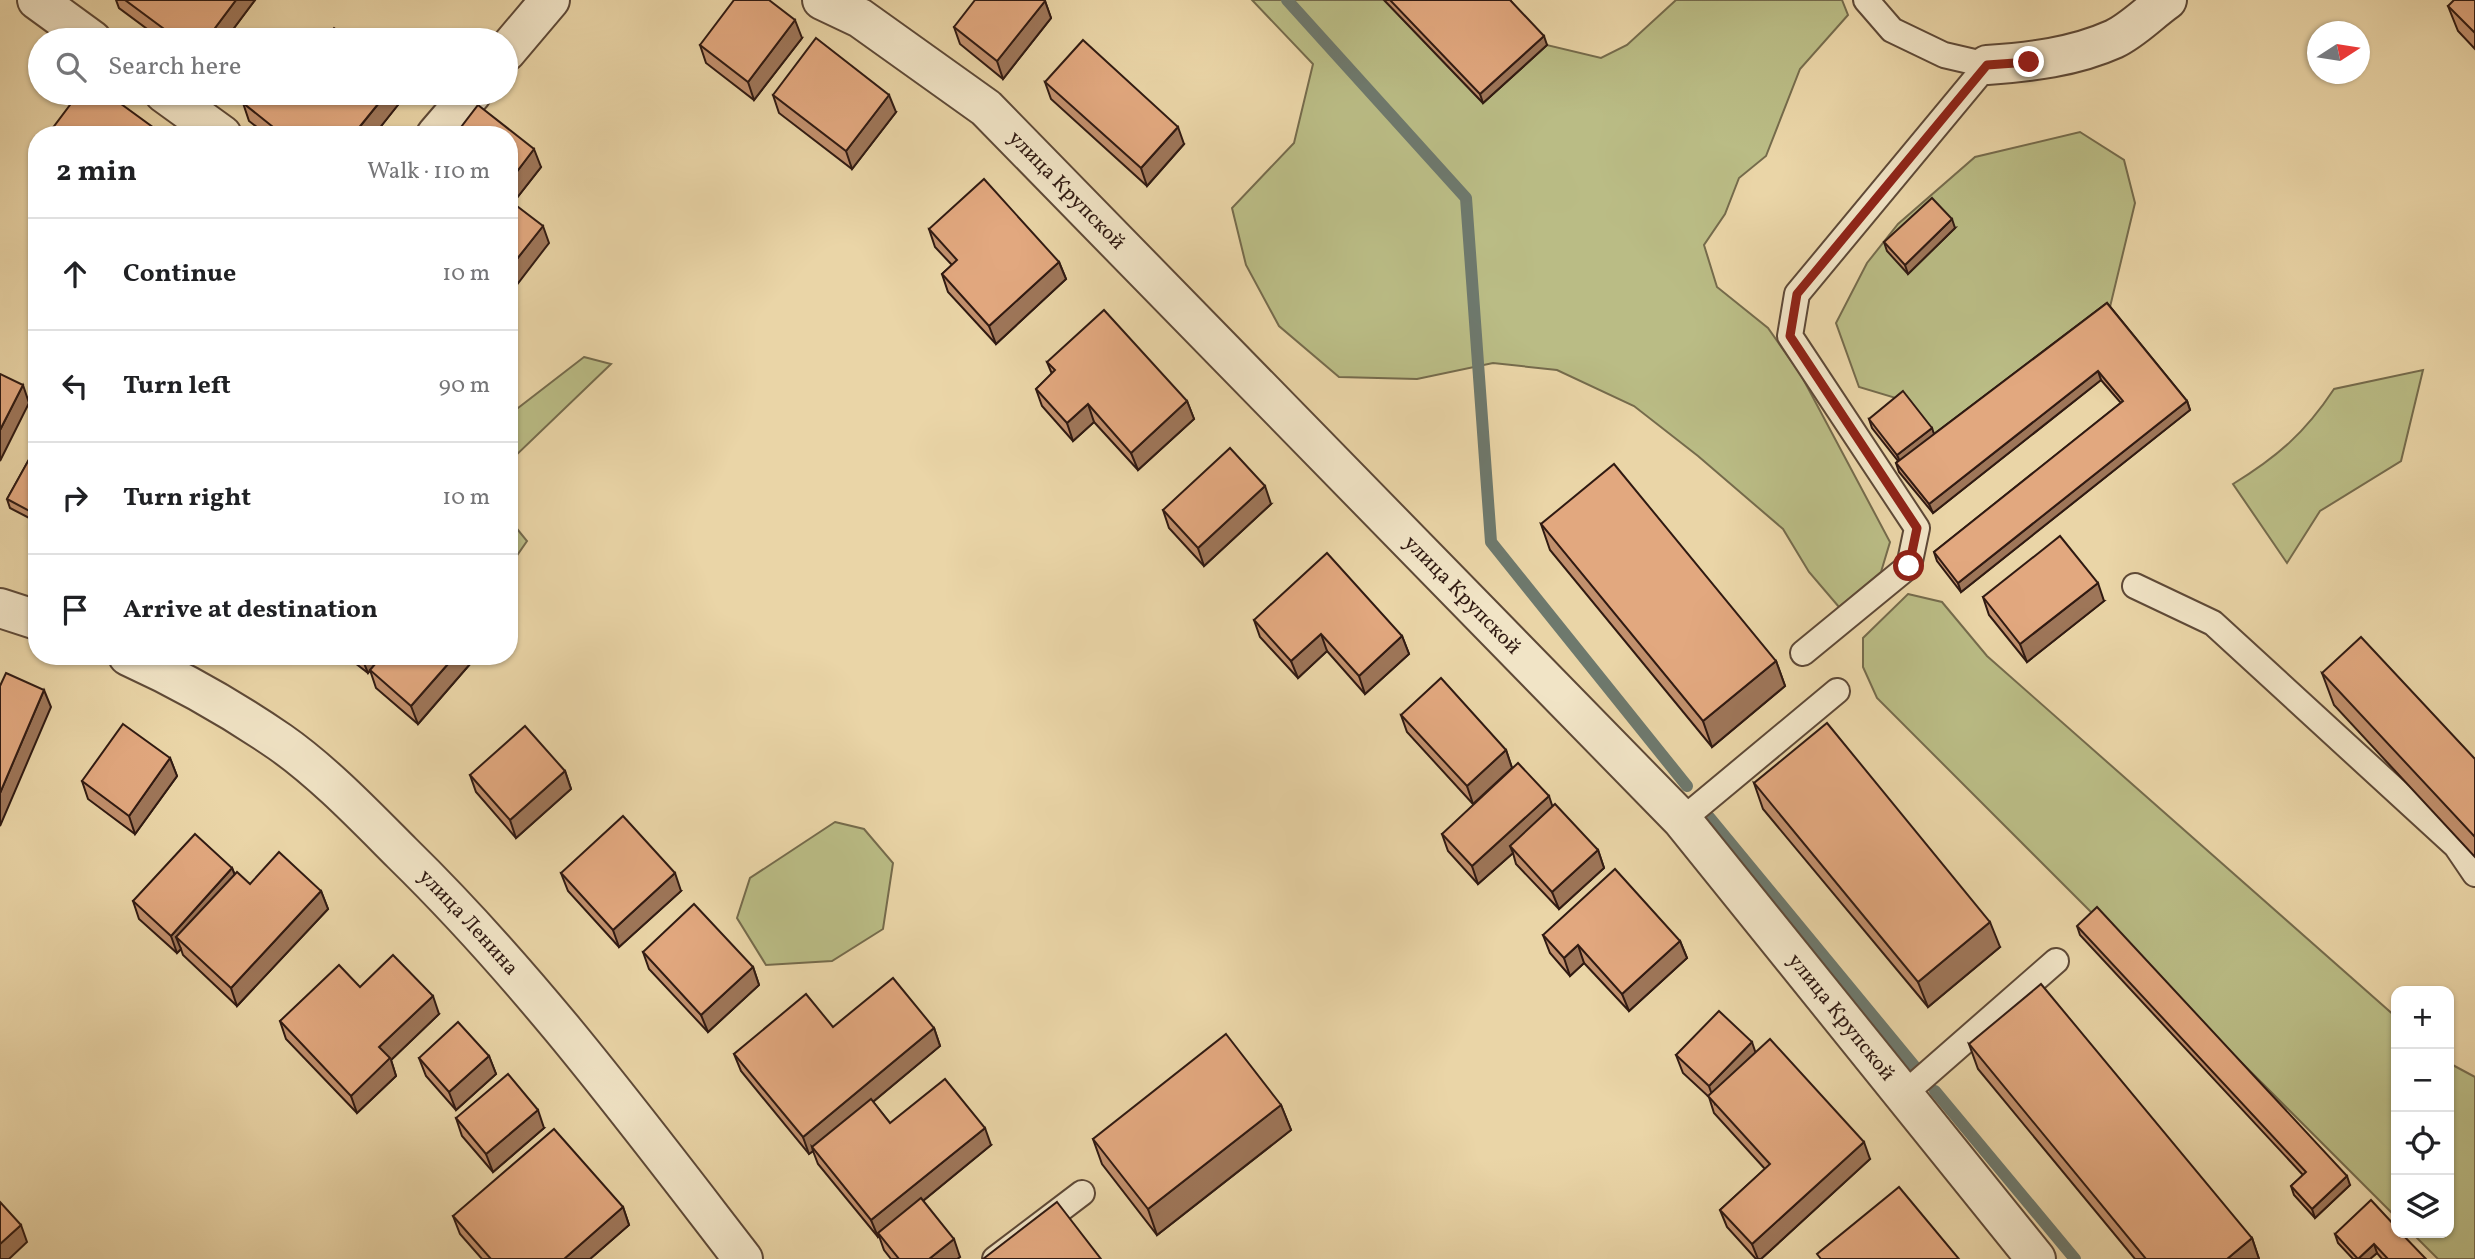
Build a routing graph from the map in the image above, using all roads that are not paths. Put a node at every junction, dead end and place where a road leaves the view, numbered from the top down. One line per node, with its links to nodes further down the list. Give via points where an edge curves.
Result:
1 (37, 0): 6 (street)
2 (550, 0): 7 (street)
3 (822, 0): 19 (street, улица Крупской, via 860,18 986,108)
4 (1866, 0): 8 (lane, via 1892,30 1944,55)
5 (2167, 0): 8 (street, via 2116,38 2029,62)
6 (76, 28)
7 (518, 38)
8 (1987, 65): 16 (lane, via 1797,294 1790,336 1917,528 1909,566)
9 (181, 105): 11 (street)
10 (462, 105): 12 (street)
11 (210, 126)
12 (444, 126)
13 (2135, 586): 20 (lane, via 2213,623 2456,846)
14 (0, 608): 15 (street)
15 (28, 617)
16 (1803, 653)
17 (148, 665): 24 (street, улица Ленина, via 181,680 282,744 462,911 572,1037)
18 (1838, 691): 19 (lane)
19 (1682, 820): 22 (street, улица Крупской)
20 (2475, 874)
21 (2056, 961): 22 (lane)
22 (1903, 1095): 26 (street, улица Крупской)
23 (1082, 1193): 25 (lane)
24 (743, 1259)
25 (995, 1259)
26 (2036, 1259)

